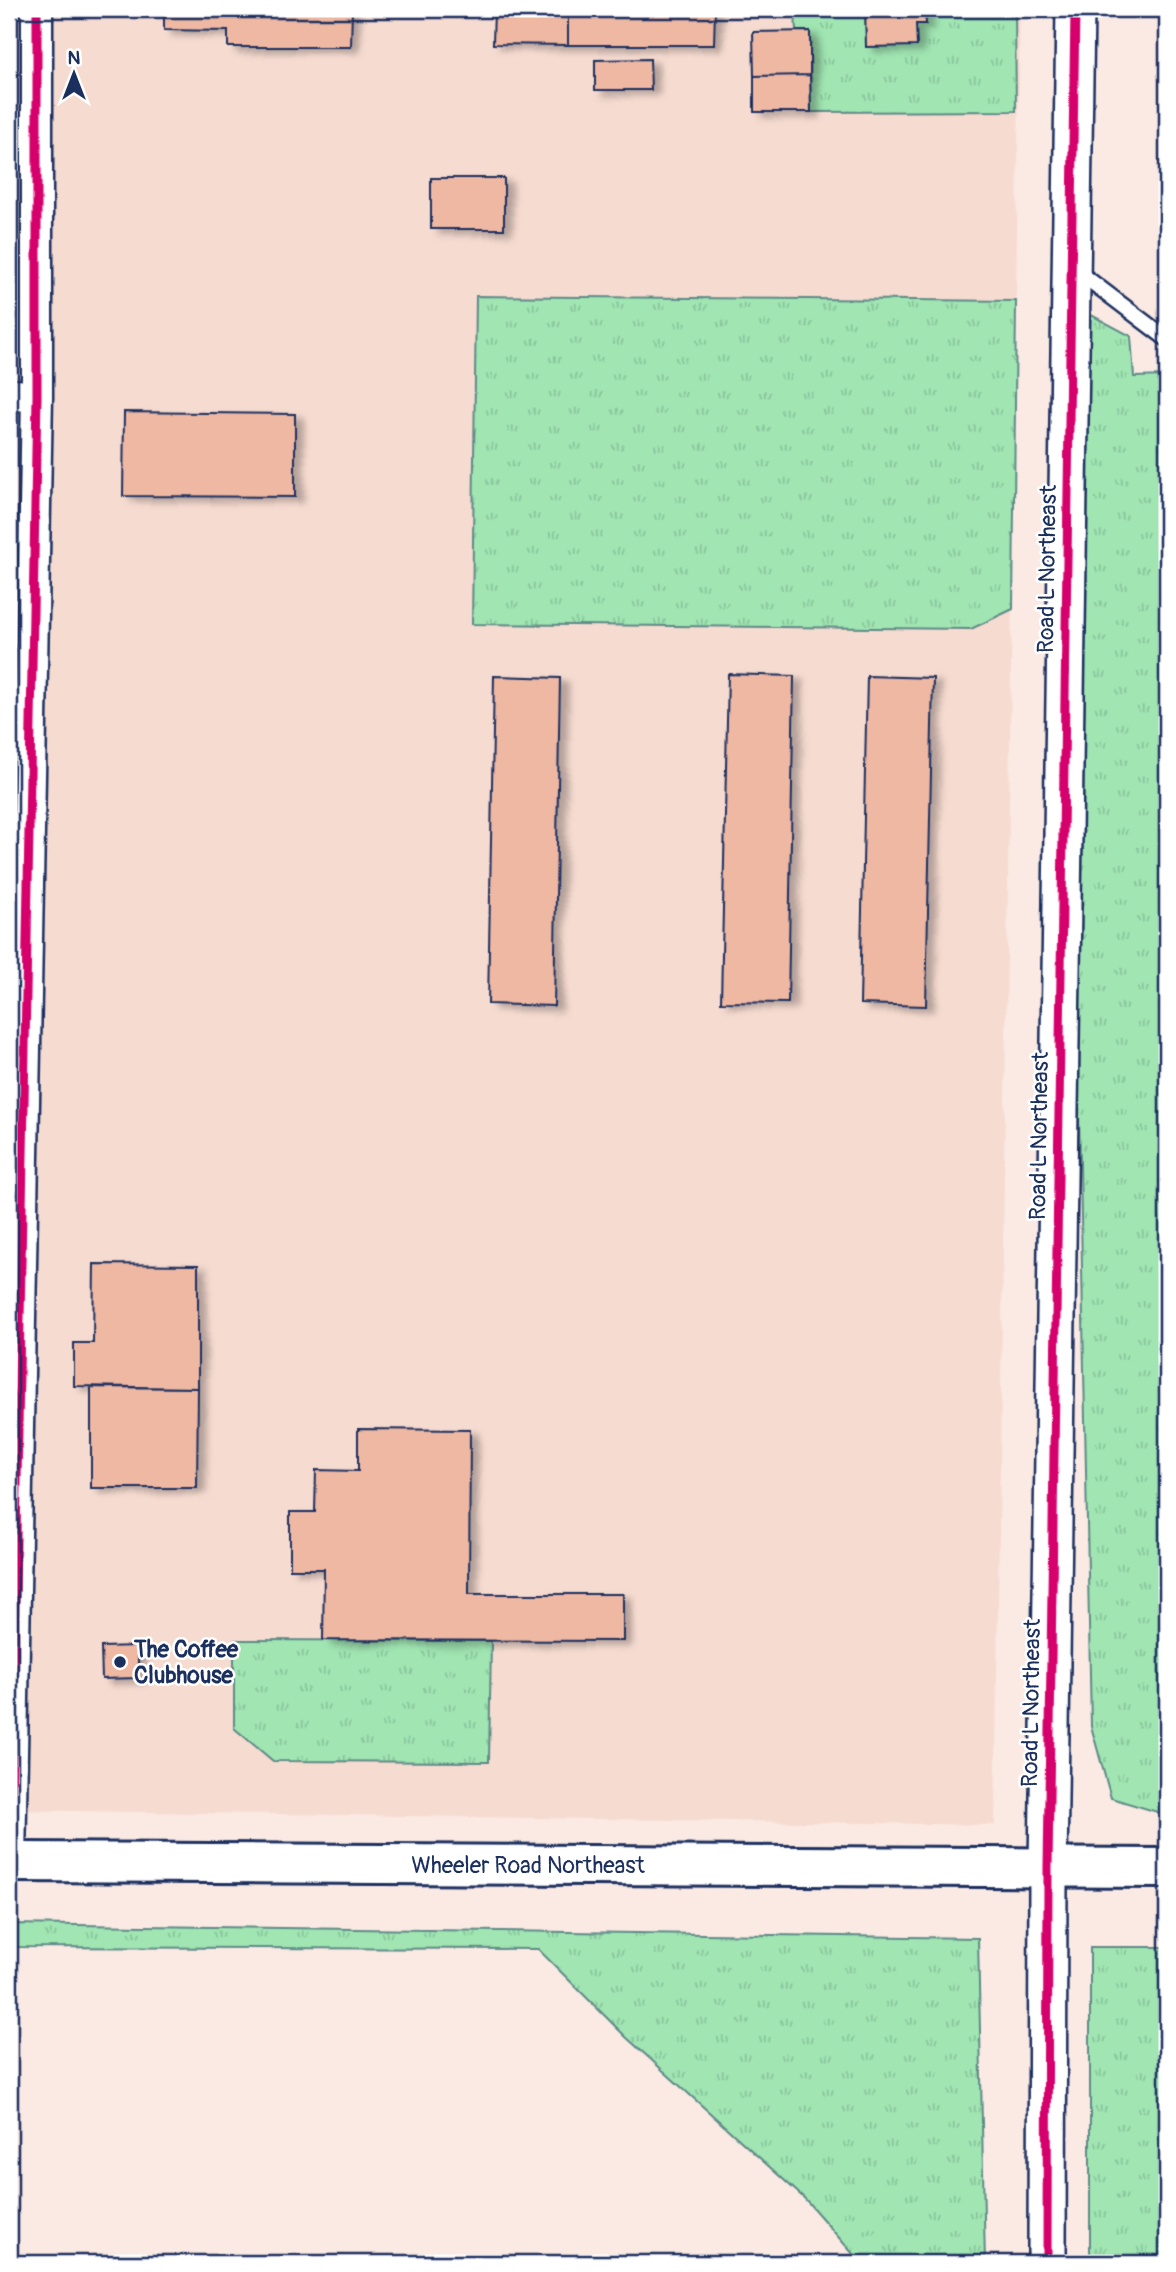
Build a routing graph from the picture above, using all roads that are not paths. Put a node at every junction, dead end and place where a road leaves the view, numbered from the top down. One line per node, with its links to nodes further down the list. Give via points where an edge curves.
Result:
1 (37, 9): 5 (street)
2 (1075, 9): 3 (street, Road L Northeast)
3 (1071, 266): 4 (lane); 7 (street, Road L Northeast)
4 (1167, 339)
5 (23, 395): 6 (street)
6 (9, 1862): 7 (main road, Wheeler Road Northeast)
7 (1048, 1867): 8 (main road, Wheeler Road Northeast); 9 (street, Road L Northeast)
8 (1167, 1868)
9 (1047, 2263)

